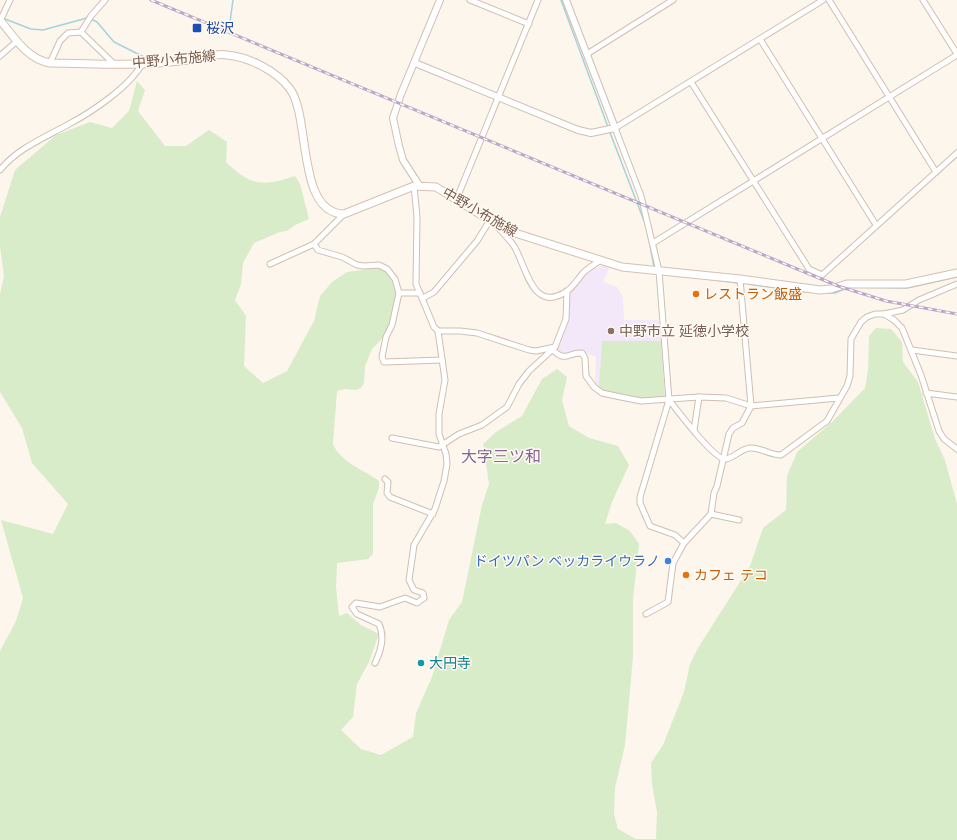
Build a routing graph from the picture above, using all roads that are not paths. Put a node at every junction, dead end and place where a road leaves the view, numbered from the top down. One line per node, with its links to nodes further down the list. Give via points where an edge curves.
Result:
1 (10, 0): 11 (street)
2 (105, 0): 13 (street)
3 (440, 0): 21 (street)
4 (470, 0): 12 (street)
5 (538, 0): 12 (street)
6 (566, 0): 16 (street)
7 (673, 0): 16 (street)
8 (822, 0): 14 (street)
9 (829, 0): 24 (street)
10 (923, 0): 17 (street)
11 (0, 20): 15 (main road, 中野小布施線)
12 (529, 24): 25 (street)
13 (81, 32): 19 (street, via 68,33 60,41); 20 (street)
14 (760, 39): 23 (street); 27 (street)
15 (17, 41): 18 (street); 19 (main road, 中野小布施線, via 29,54 40,61)
16 (587, 54): 26 (street)
17 (957, 54): 24 (street)
18 (0, 56)
19 (50, 63): 20 (main road, 中野小布施線)
20 (113, 63): 22 (main road, 中野小布施線)
21 (415, 63): 25 (street); 32 (street, via 393,118 398,146)
22 (142, 64): 29 (street, via 122,88 71,123 22,149); 34 (main road, 中野小布施線, via 215,54 228,55 259,65 270,72 290,89 295,97 311,180 316,193 331,211)
23 (691, 82): 26 (street); 31 (street)
24 (890, 96): 27 (street); 30 (street)
25 (498, 98): 26 (street, via 578,130 591,133); 33 (street)
26 (615, 128): 37 (street, via 641,196)
27 (821, 138): 31 (street); 36 (street)
28 (957, 153): 30 (street)
29 (0, 170)
30 (936, 172): 36 (street)
31 (754, 180): 36 (street, via 808,269 822,275); 37 (street)
32 (416, 186): 33 (main road, 中野小布施線, via 436,186); 34 (main road, 中野小布施線); 47 (street, via 416,284)
33 (457, 198): 35 (main road, 中野小布施線)
34 (344, 214): 38 (street)
35 (492, 222): 39 (main road, 中野小布施線, via 525,238); 45 (street, via 514,247 537,293 556,296); 48 (street, via 434,292)
36 (876, 226)
37 (653, 243): 41 (street)
38 (314, 244): 40 (street); 46 (street, via 318,250 342,257 357,265 379,265 387,269 395,280)
39 (601, 260): 41 (main road, 中野小布施線, via 622,267); 45 (street, via 585,271)
40 (270, 264)
41 (659, 271): 43 (main road, 中野小布施線); 59 (street)
42 (957, 273): 43 (main road, 中野小布施線, via 906,284 847,284 820,290)
43 (740, 279): 60 (street)
44 (957, 284): 49 (street, via 919,300 903,310)
45 (567, 291): 51 (street, via 566,319)
46 (399, 293): 47 (street); 54 (street, via 392,325 386,337 382,357 384,362)
47 (420, 293): 48 (street)
48 (423, 298): 50 (street)
49 (884, 314): 52 (street, via 902,328); 58 (street, via 867,317 856,329 849,348 850,376)
50 (438, 331): 51 (street, via 460,330 477,333 529,350); 54 (street)
51 (554, 349): 59 (street, via 563,357 582,353 585,358 586,376 602,393 641,401); 63 (street, via 529,371 507,407 482,425 460,434)
52 (912, 350): 53 (street); 55 (street)
53 (957, 356)
54 (442, 360): 63 (street, via 445,380 438,424)
55 (926, 393): 57 (street); 64 (street, via 938,431)
56 (699, 397): 59 (street); 60 (street, via 726,398); 61 (street)
57 (957, 397)
58 (838, 398): 60 (street); 65 (street, via 827,421 781,456 754,448 745,449 727,459)
59 (669, 400): 61 (street); 70 (street, via 640,504 650,526 676,535)
60 (751, 406): 65 (street, via 742,423 728,434)
61 (694, 430): 65 (street, via 708,447)
62 (392, 438): 63 (street)
63 (444, 446): 67 (street, via 447,464 444,481)
64 (957, 449)
65 (723, 458): 68 (street)
66 (385, 479): 67 (street, via 388,482 387,493 390,497)
67 (432, 514): 72 (street, via 417,538 409,580 414,590 423,593 424,598 417,603 405,598 380,607 356,603 352,607 357,614 379,624 382,631 381,647)
68 (711, 514): 69 (street); 70 (street)
69 (738, 520)
70 (684, 543): 71 (street, via 673,563 668,602)
71 (646, 614)
72 (374, 663)

